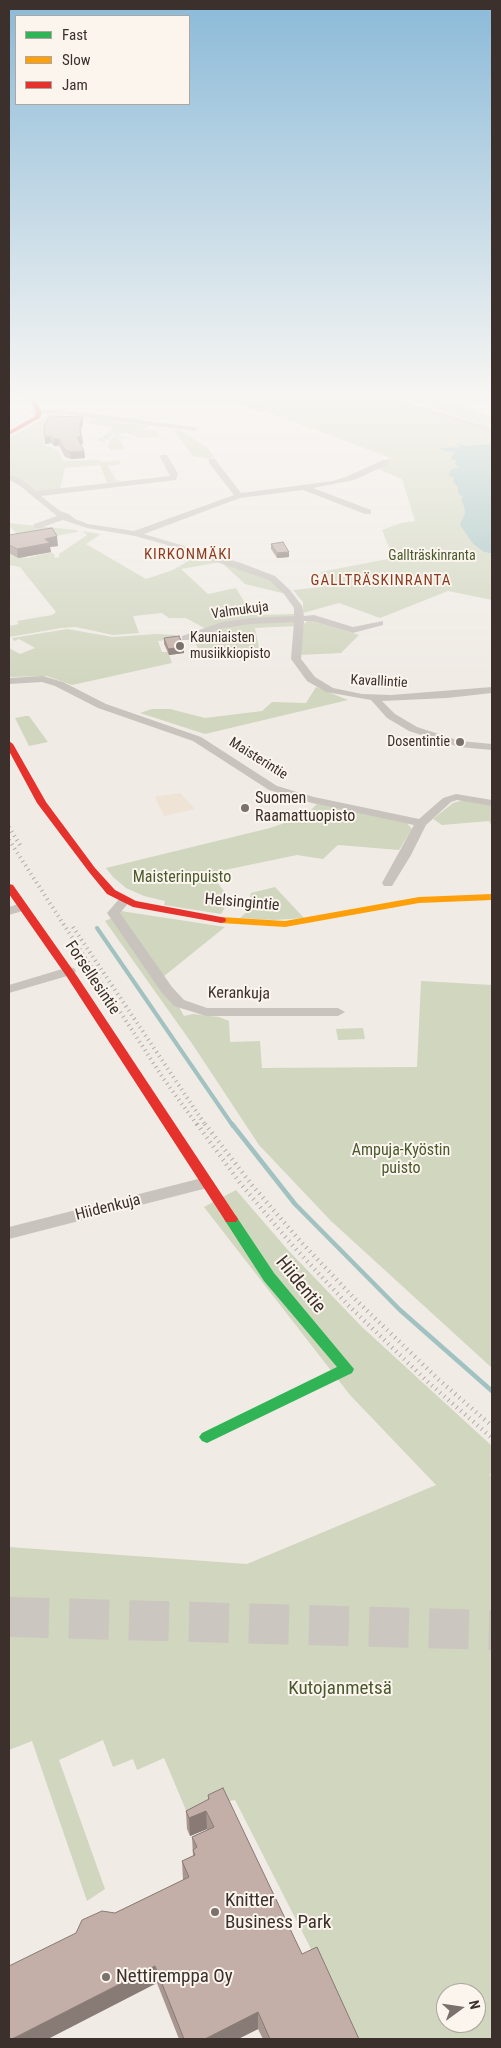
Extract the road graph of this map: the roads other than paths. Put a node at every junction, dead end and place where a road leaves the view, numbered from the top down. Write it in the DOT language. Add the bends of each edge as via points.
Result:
graph roads {
  1 [pos="47,493"];
  2 [pos="236,493"];
  3 [pos="264,493"];
  4 [pos="319,493"];
  5 [pos="35,494"];
  6 [pos="239,496"];
  7 [pos="368,512"];
  8 [pos="64,516"];
  9 [pos="38,526"];
  10 [pos="135,534"];
  11 [pos="300,618"];
  12 [pos="380,623"];
  13 [pos="186,638"];
  14 [pos="9,680"];
  15 [pos="492,690"];
  16 [pos="374,698"];
  17 [pos="9,744"];
  18 [pos="492,747"];
  19 [pos="492,803"];
  20 [pos="421,823"];
  21 [pos="388,883"];
  22 [pos="9,887"];
  23 [pos="492,897"];
  24 [pos="124,901"];
  25 [pos="22,907"];
  26 [pos="9,911"];
  27 [pos="69,971"];
  28 [pos="9,989"];
  29 [pos="338,1012"];
  30 [pos="147,1089"];
  31 [pos="206,1183"];
  32 [pos="9,1233"];
  33 [pos="208,1437"];
  1 -- 5 [label="street"];
  2 -- 6 [label="street"];
  3 -- 6 [label="street"];
  4 -- 7 [label="street"];
  5 -- 8 [label="street"];
  6 -- 10 [label="street"];
  8 -- 9 [label="street"];
  8 -- 10 [label="street" via="87,526"];
  10 -- 11 [label="street" via="266,575 293,598"];
  11 -- 12 [label="street, Valmukuja" via="314,618 353,630"];
  11 -- 13 [label="street, Valmukuja" via="229,624"];
  11 -- 16 [label="street, Kavallintie" via="296,659 304,672 330,690"];
  14 -- 20 [label="street, Maisterintie" via="49,680 102,706 197,739 282,792"];
  15 -- 16 [label="street, Kavallintie"];
  16 -- 18 [label="street" via="391,716 413,729 459,744"];
  17 -- 24 [label="main road, Helsingintie" via="38,797 61,829 111,892"];
  19 -- 20 [label="street" via="456,797 447,800"];
  20 -- 21 [label="street"];
  22 -- 25 [label="main road, Forsellesintie"];
  23 -- 24 [label="main road, Helsingintie" via="419,900 285,924 221,920"];
  24 -- 29 [label="street, Kerankuja" via="113,914 179,1003 206,1012"];
  25 -- 26 [label="street"];
  25 -- 27 [label="main road, Forsellesintie"];
  27 -- 28 [label="street"];
  27 -- 30 [label="main road, Forsellesintie"];
  30 -- 31 [label="main road, Hiidentie"];
  31 -- 32 [label="street, Hiidenkuja"];
  31 -- 33 [label="main road, Hiidentie" via="269,1277 347,1370"];
}
